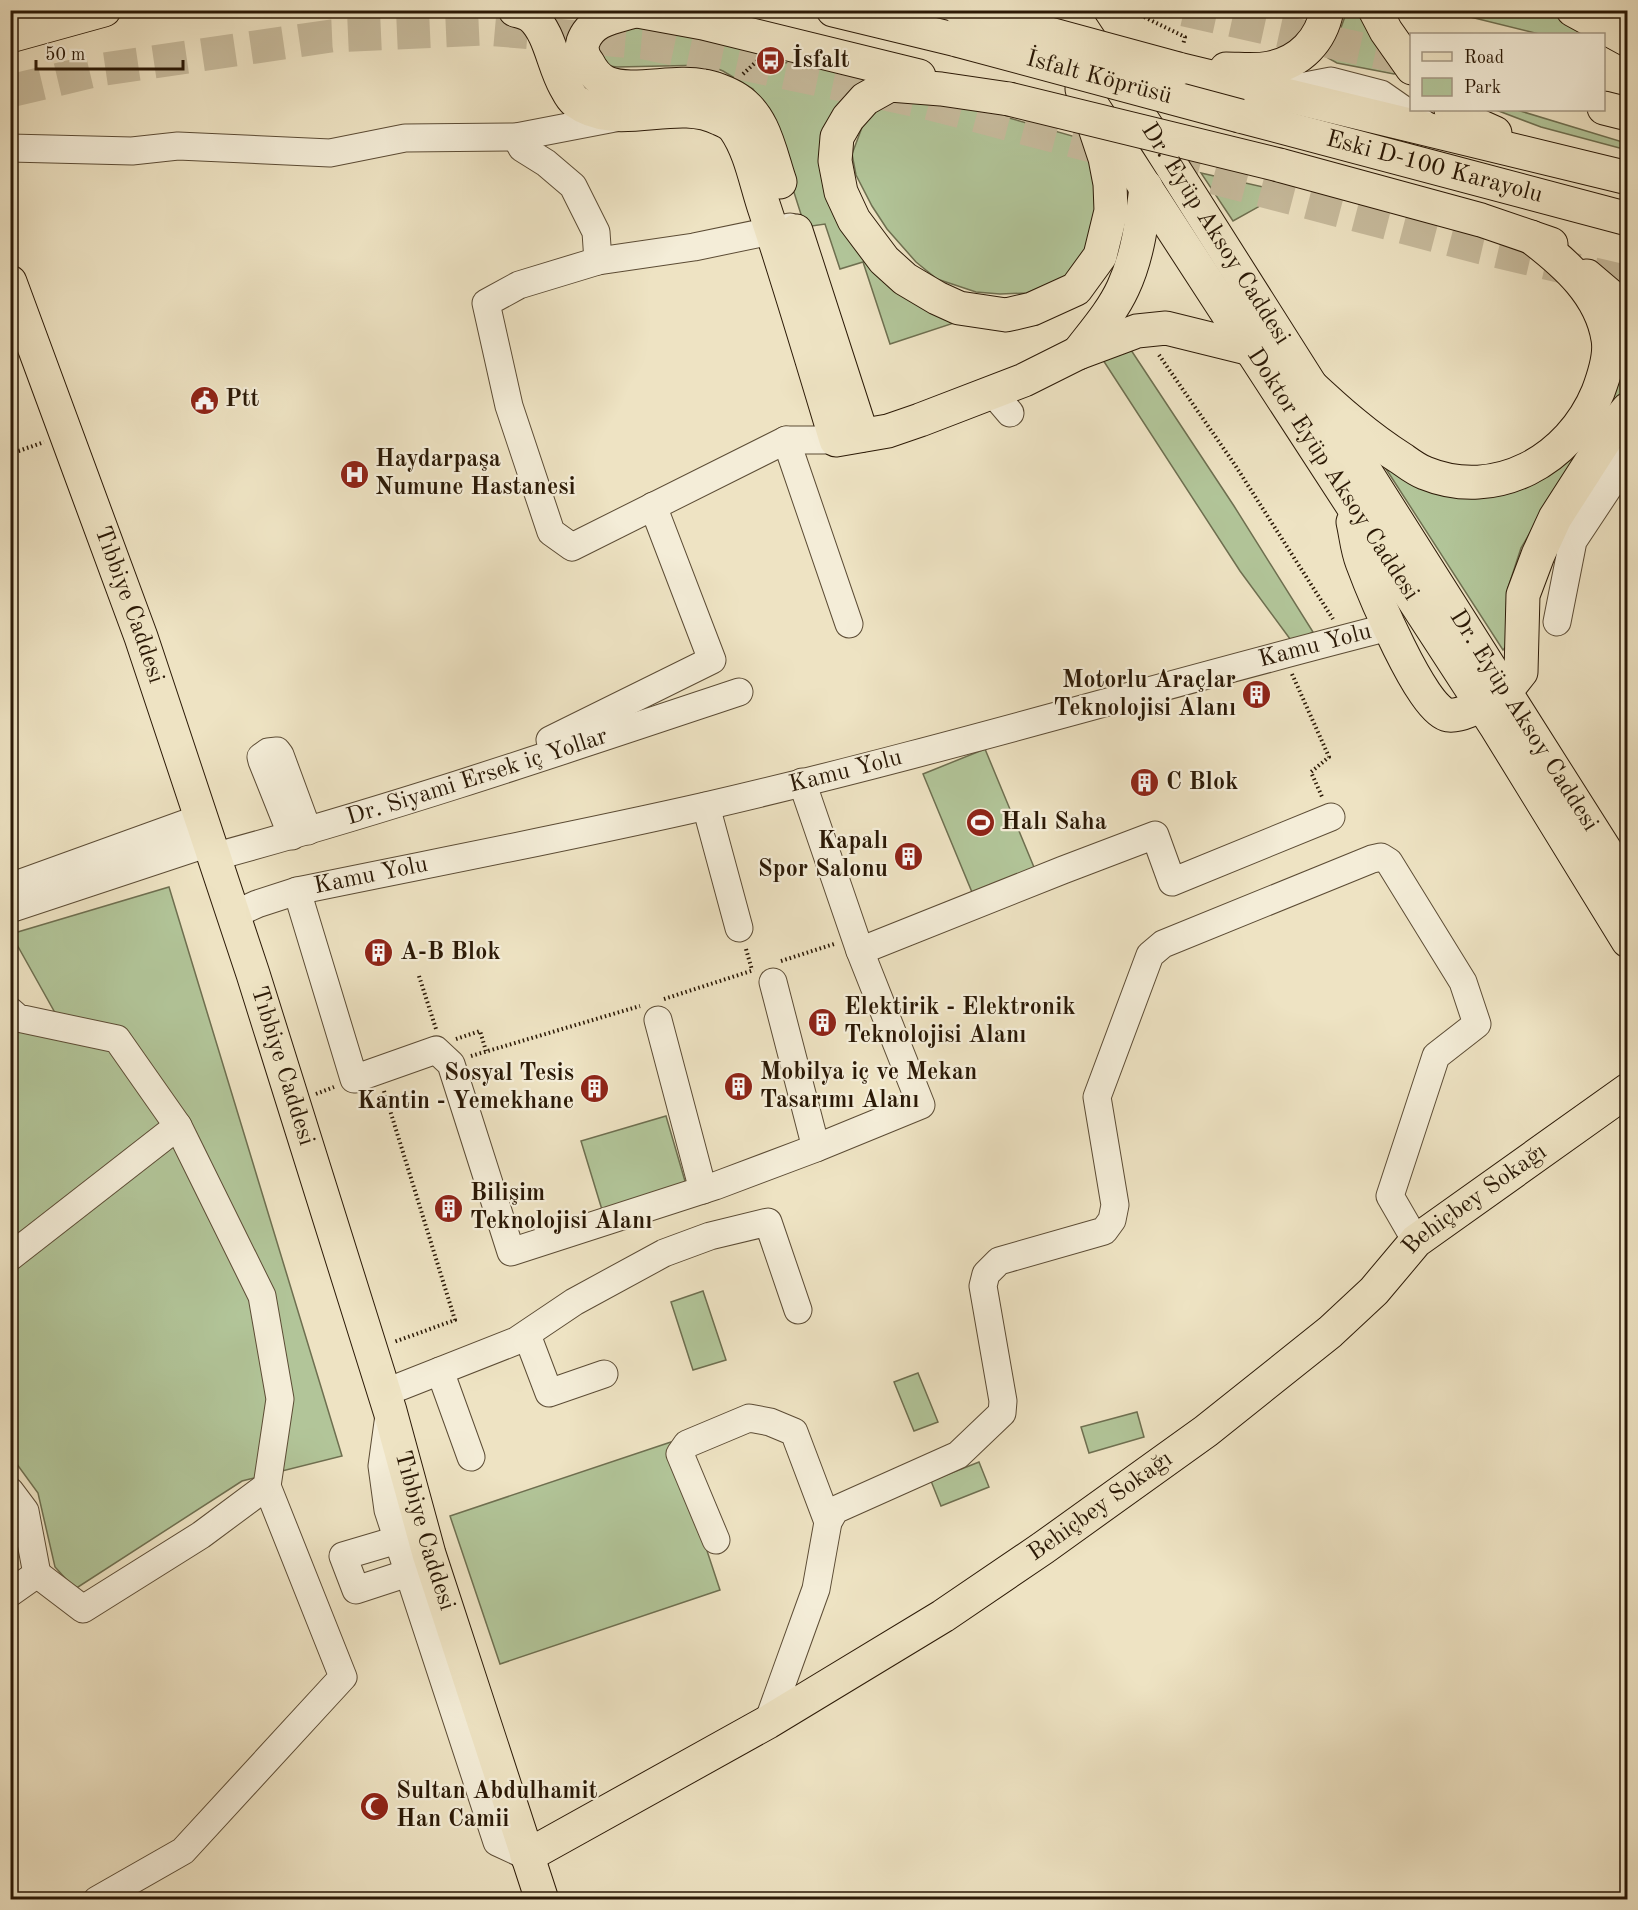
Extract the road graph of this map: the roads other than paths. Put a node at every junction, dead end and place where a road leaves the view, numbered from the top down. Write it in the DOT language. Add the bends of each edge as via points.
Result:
graph roads {
  1 [pos="515,10"];
  2 [pos="833,10"];
  3 [pos="1031,10"];
  4 [pos="1070,10"];
  5 [pos="1327,10"];
  6 [pos="1375,10"];
  7 [pos="1573,10"];
  8 [pos="104,11"];
  9 [pos="633,11"];
  10 [pos="959,25"];
  11 [pos="10,36"];
  12 [pos="1628,40"];
  13 [pos="1410,65"];
  14 [pos="1179,69"];
  15 [pos="1082,89"];
  16 [pos="1009,99"];
  17 [pos="1605,108"];
  18 [pos="1628,114"];
  19 [pos="629,115"];
  20 [pos="1240,116"];
  21 [pos="1444,121"];
  22 [pos="516,137"];
  23 [pos="10,148"];
  24 [pos="1279,165"];
  25 [pos="1628,178"];
  26 [pos="1146,187"];
  27 [pos="1628,219"];
  28 [pos="783,228"];
  29 [pos="1628,235"];
  30 [pos="1531,237"];
  31 [pos="598,261"];
  32 [pos="10,282"];
  33 [pos="1628,310"];
  34 [pos="1251,349"];
  35 [pos="1078,353"];
  36 [pos="1307,382"];
  37 [pos="1628,409"];
  38 [pos="849,437"];
  39 [pos="786,440"];
  40 [pos="1628,459"];
  41 [pos="1348,499"];
  42 [pos="653,506"];
  43 [pos="1557,622"];
  44 [pos="849,624"];
  45 [pos="1389,627"];
  46 [pos="739,692"];
  47 [pos="1493,698"];
  48 [pos="802,782"];
  49 [pos="457,786"];
  50 [pos="705,806"];
  51 [pos="1331,817"];
  52 [pos="208,839"];
  53 [pos="1628,886"];
  54 [pos="10,887"];
  55 [pos="297,891"];
  56 [pos="229,903"];
  57 [pos="10,909"];
  58 [pos="743,939"];
  59 [pos="1628,941"];
  60 [pos="860,951"];
  61 [pos="762,976"];
  62 [pos="10,1011"];
  63 [pos="658,1020"];
  64 [pos="1627,1090"];
  65 [pos="178,1126"];
  66 [pos="816,1148"];
  67 [pos="703,1190"];
  68 [pos="1416,1241"];
  69 [pos="10,1257"];
  70 [pos="798,1310"];
  71 [pos="527,1335"];
  72 [pos="440,1371"];
  73 [pos="604,1374"];
  74 [pos="387,1402"];
  75 [pos="471,1457"];
  76 [pos="267,1486"];
  77 [pos="10,1491"];
  78 [pos="828,1522"];
  79 [pos="397,1540"];
  80 [pos="716,1540"];
  81 [pos="347,1568"];
  82 [pos="408,1573"];
  83 [pos="36,1574"];
  84 [pos="308,1588"];
  85 [pos="10,1593"];
  86 [pos="768,1722"];
  87 [pos="527,1856"];
  88 [pos="97,1899"];
  89 [pos="531,1899"];
  90 [pos="542,1899"];
  1 -- 19 [label="main road" via="530,15 540,26 557,72 573,99 603,114"];
  2 -- 10 [label="main road"];
  3 -- 15 [label="main road, Doktor Eyüp Aksoy Caddesi"];
  4 -- 36 [label="main road, Dr. Eyüp Aksoy Caddesi"];
  5 -- 14 [label="main road" via="1312,45 1298,57 1269,68"];
  6 -- 13 [label="main road"];
  7 -- 12 [label="main road"];
  8 -- 11 [label="main road"];
  9 -- 16 [label="main road" via="703,23"];
  9 -- 28 [label="main road" via="598,22 587,31 582,45 592,70 608,83 704,86 747,106 762,127"];
  10 -- 14 [label="main road, İsfalt Köprüsü, bridge"];
  10 -- 20 [label="main road, İsfalt Köprüsü, bridge"];
  14 -- 21 [label="main road, Eski D-100 Karayolu" via="1273,93"];
  15 -- 16 [label="main road" via="1110,184 1111,211 1100,256 1076,289 1032,309 1006,315 959,308 905,279 884,260 854,220 841,192 835,161 837,137 848,118 865,99 890,85"];
  15 -- 26 [label="main road, Doktor Eyüp Aksoy Caddesi"];
  16 -- 24 [label="main road, bridge"];
  17 -- 18 [label="main road"];
  19 -- 22 [label="street"];
  19 -- 28 [label="main road" via="700,113 734,127"];
  20 -- 27 [label="main road, Eski D-100 Karayolu"];
  21 -- 25 [label="main road, Eski D-100 Karayolu" via="1466,120"];
  22 -- 23 [label="street" via="405,138 330,153 178,146 132,152"];
  22 -- 31 [label="street" via="522,148 573,186 596,232"];
  24 -- 29 [label="main road"];
  24 -- 30 [label="main road"];
  26 -- 34 [label="main road, Doktor Eyüp Aksoy Caddesi"];
  26 -- 35 [label="main road" via="1140,232 1123,287"];
  28 -- 31 [label="street" via="694,248"];
  28 -- 38 [label="main road"];
  30 -- 33 [label="main road" via="1561,250"];
  30 -- 36 [label="main road" via="1582,283 1599,309 1609,340 1605,373 1594,402 1560,448 1535,467 1495,480 1461,483 1424,473 1359,430"];
  31 -- 42 [label="street" via="519,285 486,303 509,406 551,532 572,547"];
  32 -- 52 [label="main road, Tıbbiye Caddesi" via="141,637"];
  34 -- 35 [label="main road" via="1166,328 1137,331"];
  34 -- 41 [label="main road, Doktor Eyüp Aksoy Caddesi"];
  35 -- 38 [label="main road" via="1024,380 1001,403"];
  36 -- 47 [label="main road, Dr. Eyüp Aksoy Caddesi"];
  37 -- 47 [label="main road" via="1555,518 1523,595 1521,672"];
  38 -- 39 [label="street"];
  39 -- 42 [label="street"];
  39 -- 44 [label="street"];
  40 -- 43 [label="street" via="1573,541"];
  41 -- 45 [label="main road" via="1361,560"];
  41 -- 47 [label="main road, Doktor Eyüp Aksoy Caddesi"];
  42 -- 49 [label="street" via="712,660"];
  45 -- 47 [label="main road" via="1436,709 1447,715 1459,714"];
  45 -- 48 [label="street, Kamu Yolu"];
  46 -- 49 [label="street, Dr. Siyami Ersek iç Yollar"];
  47 -- 53 [label="main road, Dr. Eyüp Aksoy Caddesi"];
  47 -- 59 [label="main road, Doktor Eyüp Aksoy Caddesi"];
  48 -- 50 [label="street, Kamu Yolu"];
  48 -- 60 [label="street"];
  49 -- 52 [label="street, Dr. Siyami Ersek iç Yollar" via="300,833"];
  50 -- 55 [label="street, Kamu Yolu"];
  50 -- 58 [label="street"];
  51 -- 60 [label="street" via="1172,882 1155,836"];
  52 -- 54 [label="street"];
  52 -- 56 [label="main road, Tıbbiye Caddesi"];
  52 -- 57 [label="street"];
  55 -- 56 [label="street, Kamu Yolu" via="254,890"];
  55 -- 67 [label="street" via="354,1079 436,1050 451,1064 511,1252"];
  56 -- 74 [label="main road, Tıbbiye Caddesi"];
  60 -- 66 [label="street" via="921,1105"];
  61 -- 66 [label="street"];
  62 -- 65 [label="street" via="18,1018 117,1038"];
  63 -- 67 [label="street"];
  64 -- 68 [label="main road, Behiçbey Sokağı"];
  65 -- 69 [label="street"];
  65 -- 76 [label="street" via="262,1296 280,1398"];
  66 -- 67 [label="street"];
  68 -- 78 [label="street" via="1390,1196 1436,1056 1476,1024 1463,982 1389,862 1382,857 1163,944 1150,955 1097,1096 1115,1205 1112,1220 1104,1232 999,1261 986,1274 983,1286 1002,1413 958,1455 835,1510"];
  68 -- 86 [label="main road, Behiçbey Sokağı" via="1374,1291 1330,1332 1206,1431 943,1616"];
  70 -- 71 [label="street" via="768,1222 710,1236 664,1253 574,1302"];
  71 -- 72 [label="street"];
  71 -- 73 [label="street" via="549,1393"];
  72 -- 74 [label="street"];
  72 -- 75 [label="street"];
  74 -- 79 [label="street" via="382,1466"];
  74 -- 87 [label="main road, Tıbbiye Caddesi" via="429,1554"];
  76 -- 83 [label="street" via="201,1535 83,1609"];
  76 -- 84 [label="street"];
  77 -- 83 [label="street" via="25,1511"];
  78 -- 80 [label="street" via="794,1432 749,1419 687,1444 680,1454"];
  78 -- 86 [label="street" via="816,1589"];
  79 -- 81 [label="street" via="343,1556"];
  79 -- 82 [label="street"];
  81 -- 82 [label="street" via="356,1590"];
  81 -- 84 [label="street"];
  82 -- 87 [label="street" via="496,1842"];
  83 -- 85 [label="street"];
  84 -- 88 [label="street" via="343,1677 183,1851"];
  86 -- 87 [label="main road, Behiçbey Sokağı"];
  87 -- 89 [label="main road, Tıbbiye Caddesi"];
  87 -- 90 [label="main road, Tıbbiye Caddesi"];
}
